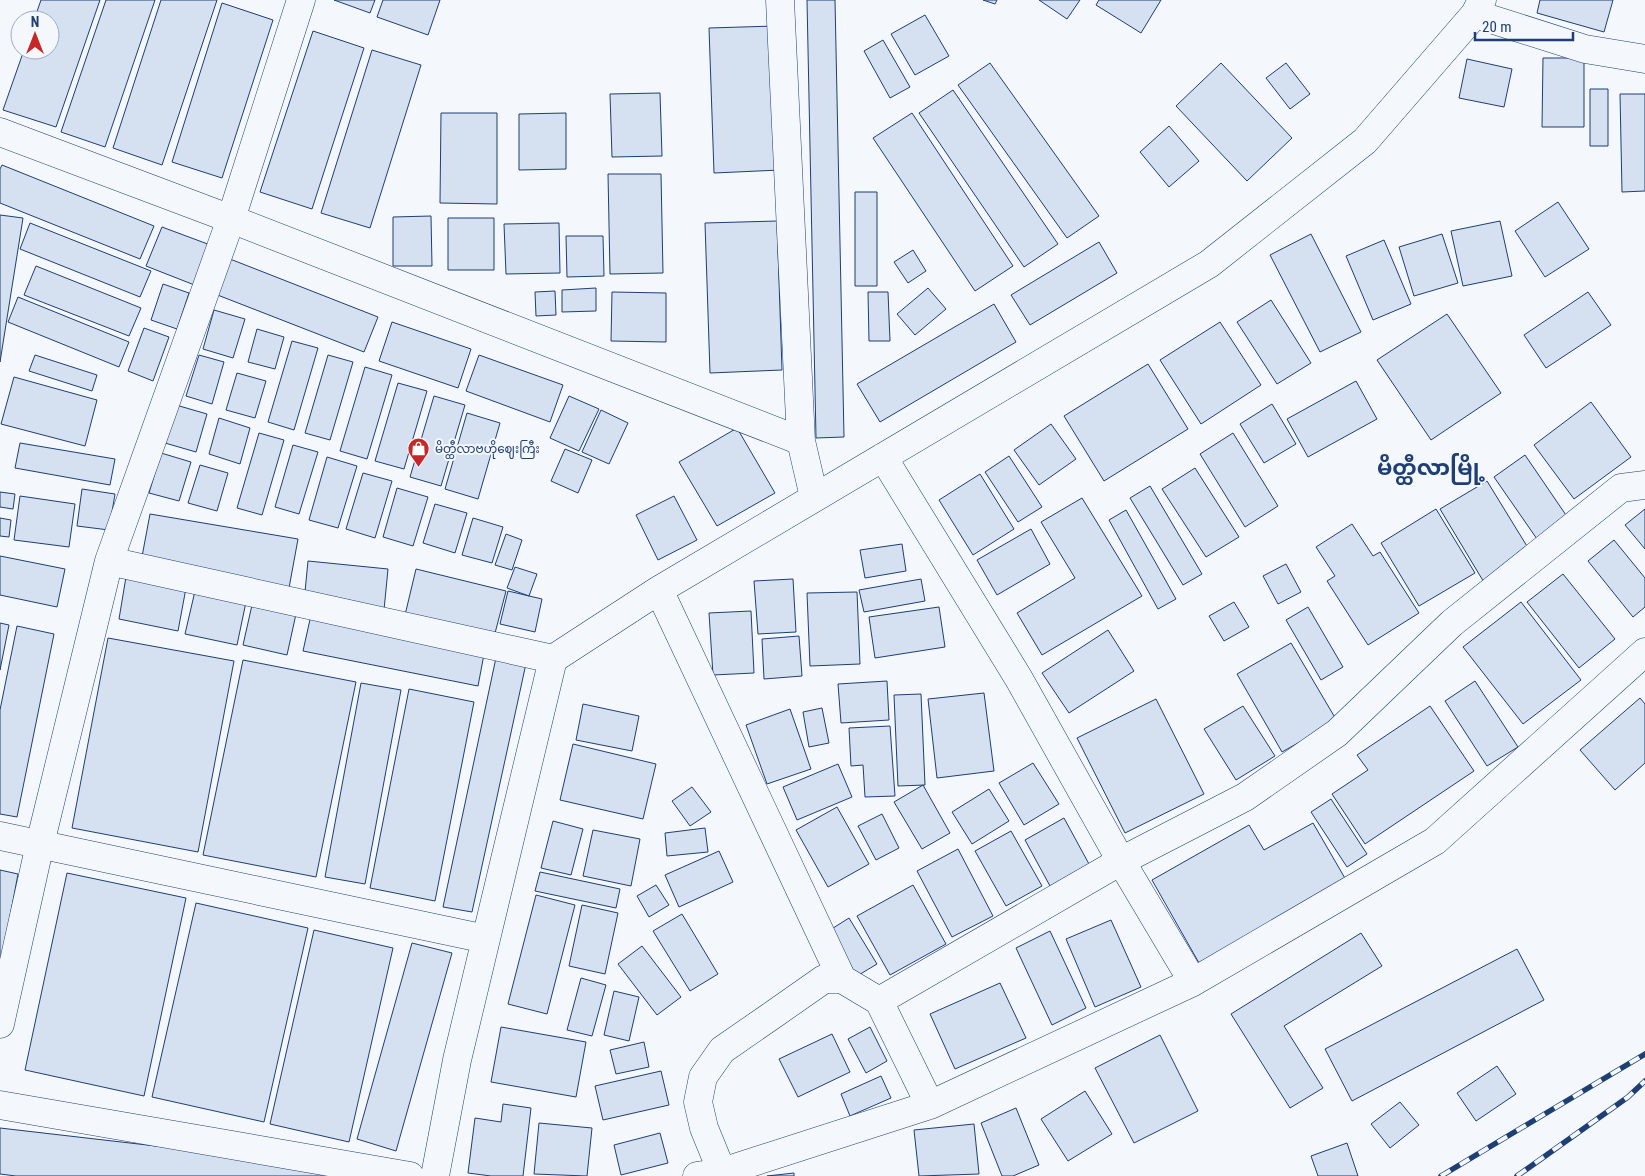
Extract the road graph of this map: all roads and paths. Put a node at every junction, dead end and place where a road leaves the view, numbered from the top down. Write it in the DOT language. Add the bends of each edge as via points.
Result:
graph roads {
  1 [pos="301,0"];
  2 [pos="780,0"];
  3 [pos="1478,7"];
  4 [pos="1645,59"];
  5 [pos="0,132"];
  6 [pos="230,219"];
  7 [pos="801,441"];
  8 [pos="883,457"];
  9 [pos="1645,485"];
  10 [pos="814,497"];
  11 [pos="110,561"];
  12 [pos="660,590"];
  13 [pos="1645,652"];
  14 [pos="553,659"];
  15 [pos="0,836"];
  16 [pos="40,844"];
  17 [pos="1121,861"];
  18 [pos="486,940"];
  19 [pos="842,979"];
  20 [pos="1193,982"];
  21 [pos="879,1001"];
  22 [pos="0,1024"];
  23 [pos="0,1105"];
  24 [pos="930,1105"];
  25 [pos="709,1174"];
  26 [pos="410,1176"];
  27 [pos="435,1176"];
  1 -- 6 [label="street"];
  2 -- 7 [label="street"];
  3 -- 4 [label="street" via="1585,49"];
  3 -- 8 [label="street" via="1365,141 1209,264"];
  5 -- 6 [label="street"];
  6 -- 7 [label="street"];
  6 -- 11 [label="street"];
  7 -- 10 [label="street"];
  8 -- 10 [label="street"];
  8 -- 17 [label="street" via="1019,679"];
  9 -- 17 [label="street" via="1621,488 1460,617 1336,732 1245,797"];
  10 -- 12 [label="street"];
  11 -- 14 [label="street"];
  11 -- 16 [label="street"];
  12 -- 14 [label="street"];
  12 -- 19 [label="street"];
  13 -- 20 [label="street" via="1435,841"];
  14 -- 18 [label="street"];
  15 -- 16 [label="street"];
  16 -- 18 [label="street"];
  16 -- 22 [label="street"];
  17 -- 20 [label="street"];
  17 -- 21 [label="street"];
  18 -- 27 [label="street" via="457,1060"];
  19 -- 21 [label="street"];
  19 -- 25 [label="street" via="824,979 722,1050 702,1077 698,1102"];
  20 -- 24 [label="street"];
  21 -- 24 [label="street"];
  23 -- 26 [label="street"];
  24 -- 25 [label="street"];
}
